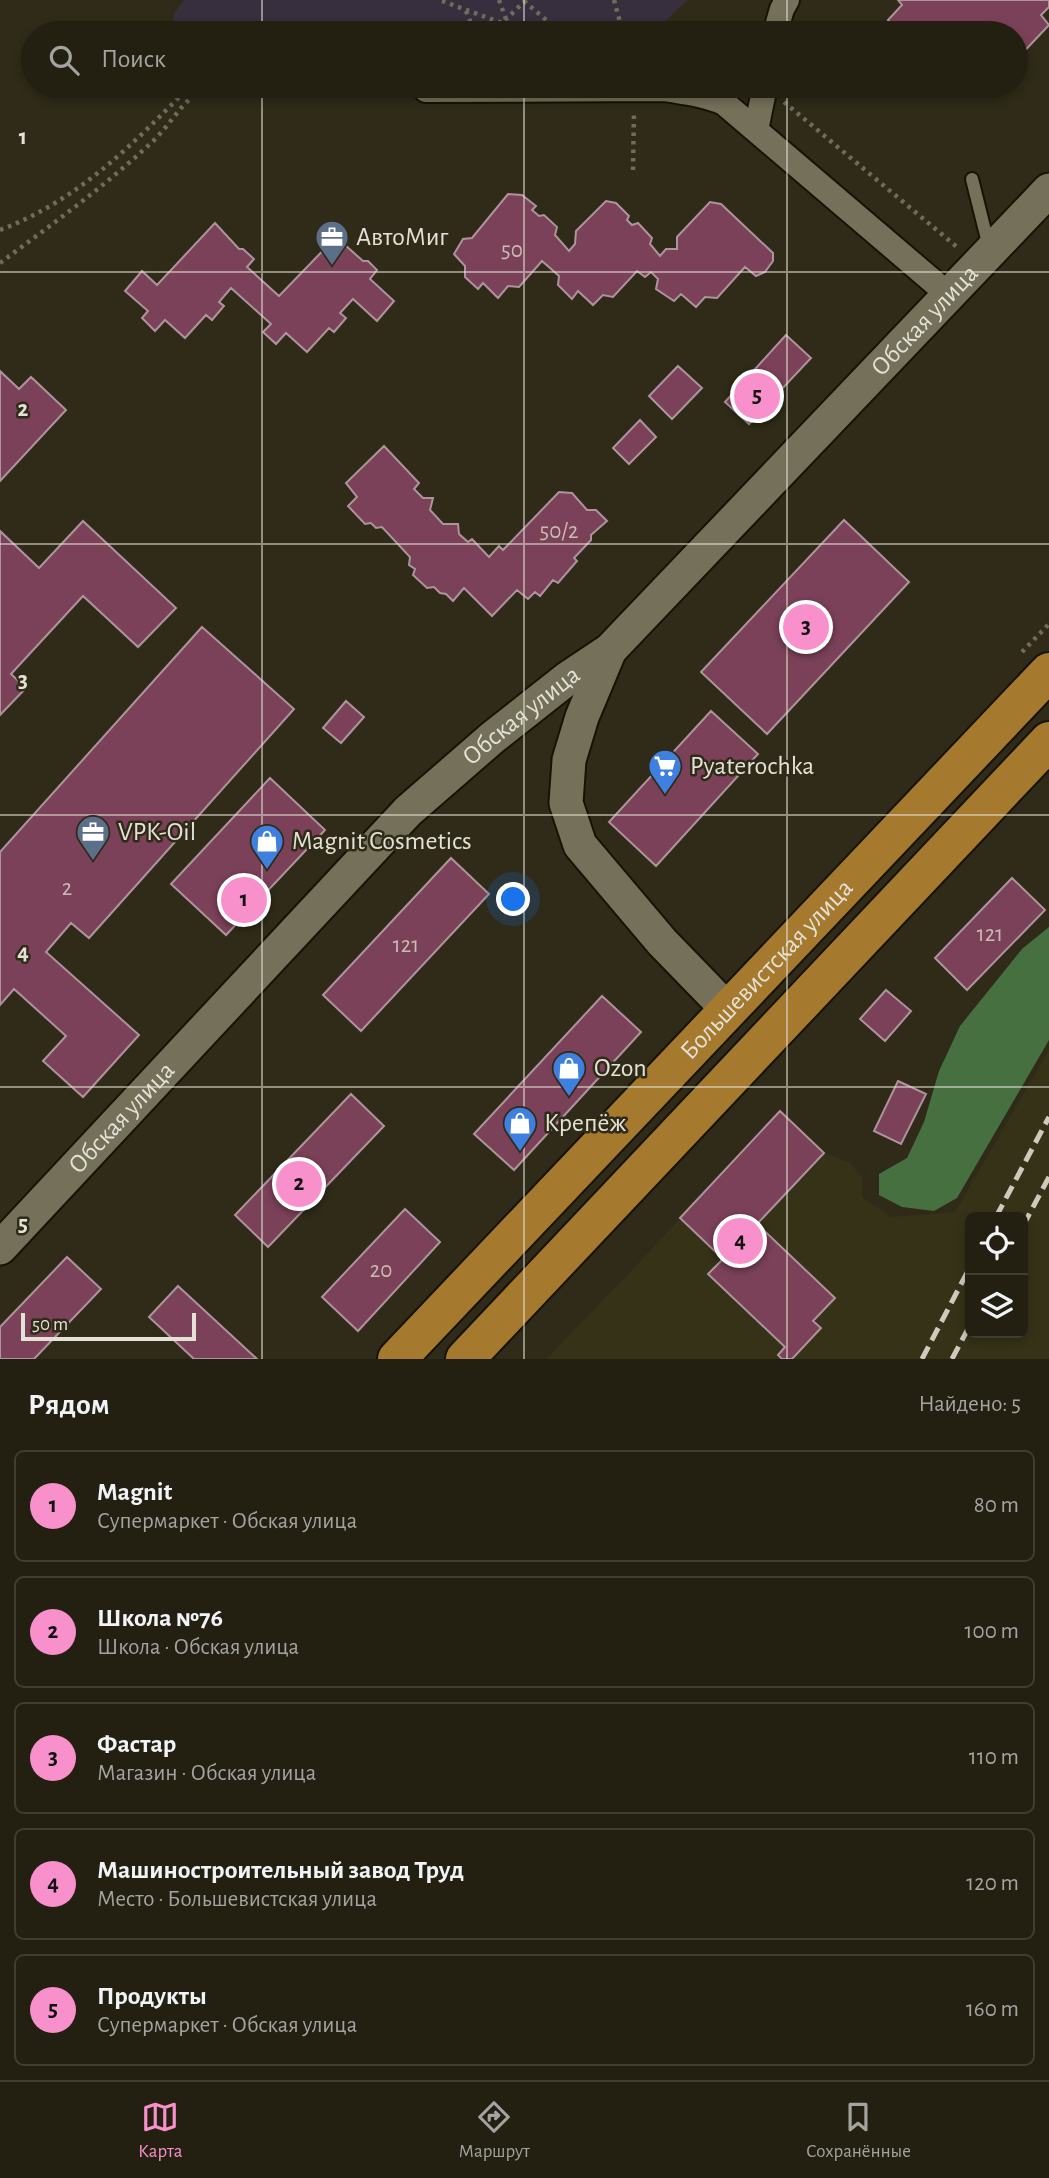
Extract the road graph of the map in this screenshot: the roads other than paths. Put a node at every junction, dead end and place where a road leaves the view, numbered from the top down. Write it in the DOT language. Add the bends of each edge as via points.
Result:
graph roads {
  1 [pos="787,0"];
  2 [pos="778,21"];
  3 [pos="713,98"];
  4 [pos="763,98"];
  5 [pos="756,130"];
  6 [pos="972,179"];
  7 [pos="1049,190"];
  8 [pos="984,258"];
  9 [pos="949,295"];
  10 [pos="610,650"];
  11 [pos="1049,672"];
  12 [pos="1049,741"];
  13 [pos="728,1010"];
  14 [pos="2,1243"];
  15 [pos="397,1359"];
  16 [pos="465,1359"];
  1 -- 2 [label="street"];
  3 -- 5 [label="street"];
  4 -- 5 [label="street"];
  5 -- 9 [label="street"];
  6 -- 8 [label="lane"];
  7 -- 8 [label="street, Обская улица"];
  8 -- 9 [label="street, Обская улица"];
  9 -- 10 [label="street, Обская улица"];
  10 -- 13 [label="street" via="569,760 566,803 580,845 662,942"];
  10 -- 14 [label="street, Обская улица" via="492,738 408,811"];
  11 -- 13 [label="highway, Большевистская улица"];
  12 -- 16 [label="highway, Большевистская улица"];
  13 -- 15 [label="highway, Большевистская улица"];
}
